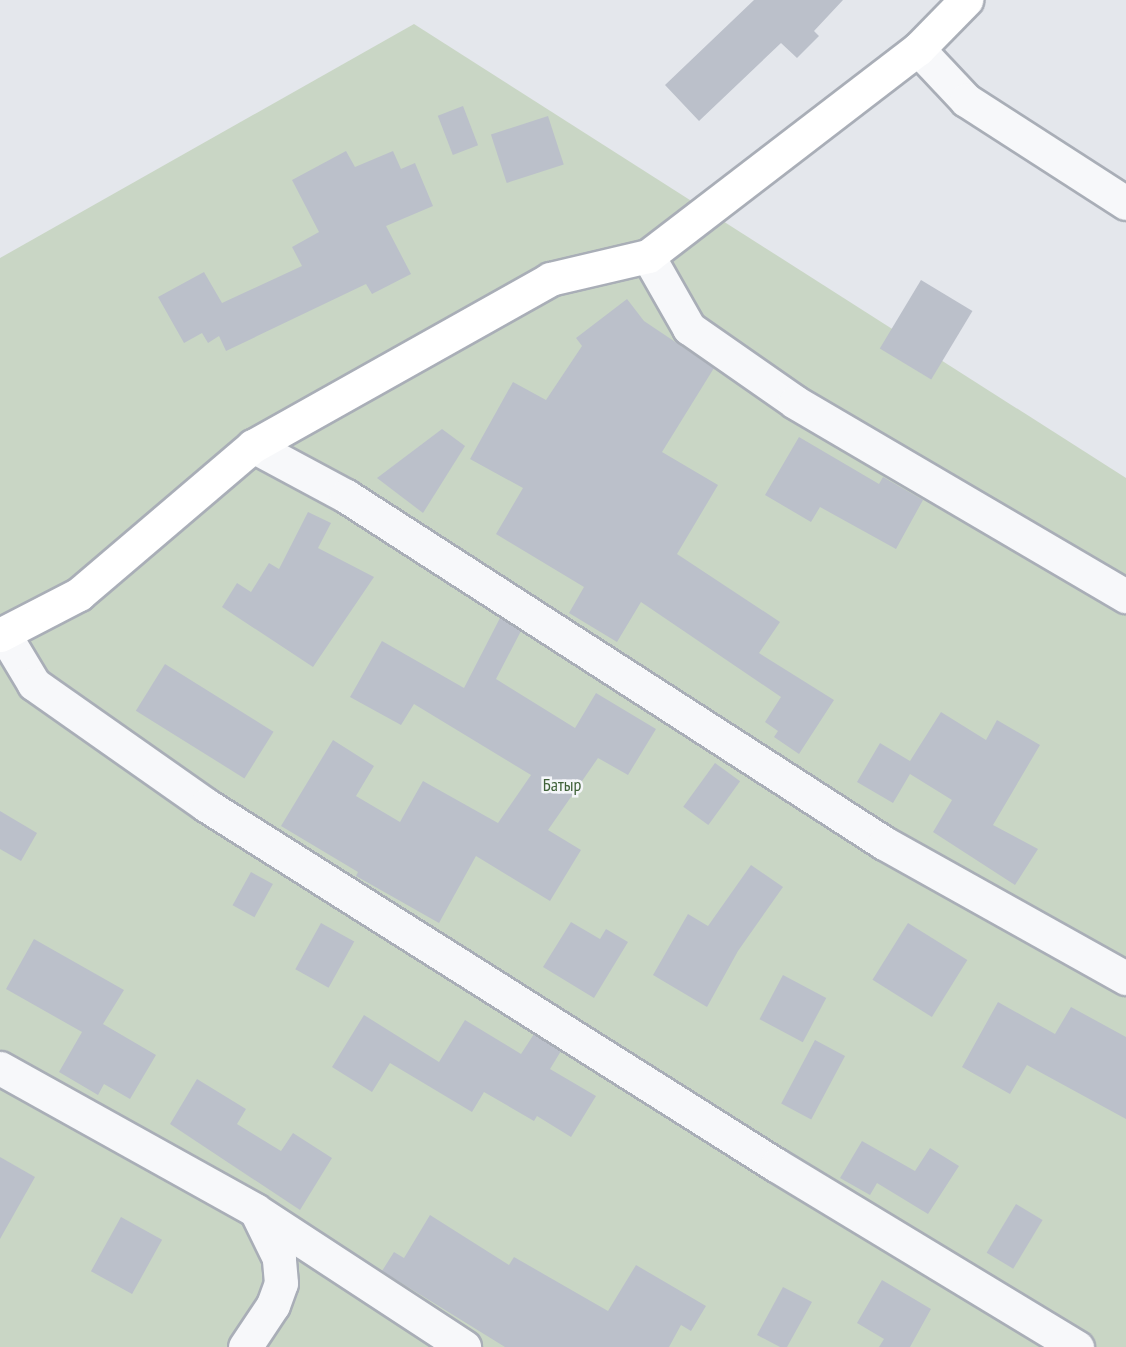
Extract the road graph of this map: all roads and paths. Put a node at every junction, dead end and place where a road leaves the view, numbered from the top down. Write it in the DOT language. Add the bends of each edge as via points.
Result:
graph roads {
  1 [pos="966,0"];
  2 [pos="918,49"];
  3 [pos="1126,203"];
  4 [pos="648,256"];
  5 [pos="254,446"];
  6 [pos="1126,596"];
  7 [pos="2,634"];
  8 [pos="1126,978"];
  9 [pos="2,1074"];
  10 [pos="255,1210"];
  11 [pos="245,1347"];
  12 [pos="464,1347"];
  13 [pos="1077,1347"];
  1 -- 2 [label="street"];
  2 -- 3 [label="street" via="966,100"];
  2 -- 4 [label="street"];
  4 -- 5 [label="street" via="550,279"];
  4 -- 6 [label="street" via="688,328 795,402"];
  5 -- 7 [label="street" via="79,594"];
  5 -- 8 [label="street" via="346,496 884,843"];
  7 -- 13 [label="street" via="34,684 206,805 776,1165"];
  9 -- 10 [label="street"];
  10 -- 11 [label="street" via="281,1271 273,1305"];
  10 -- 12 [label="street"];
}
